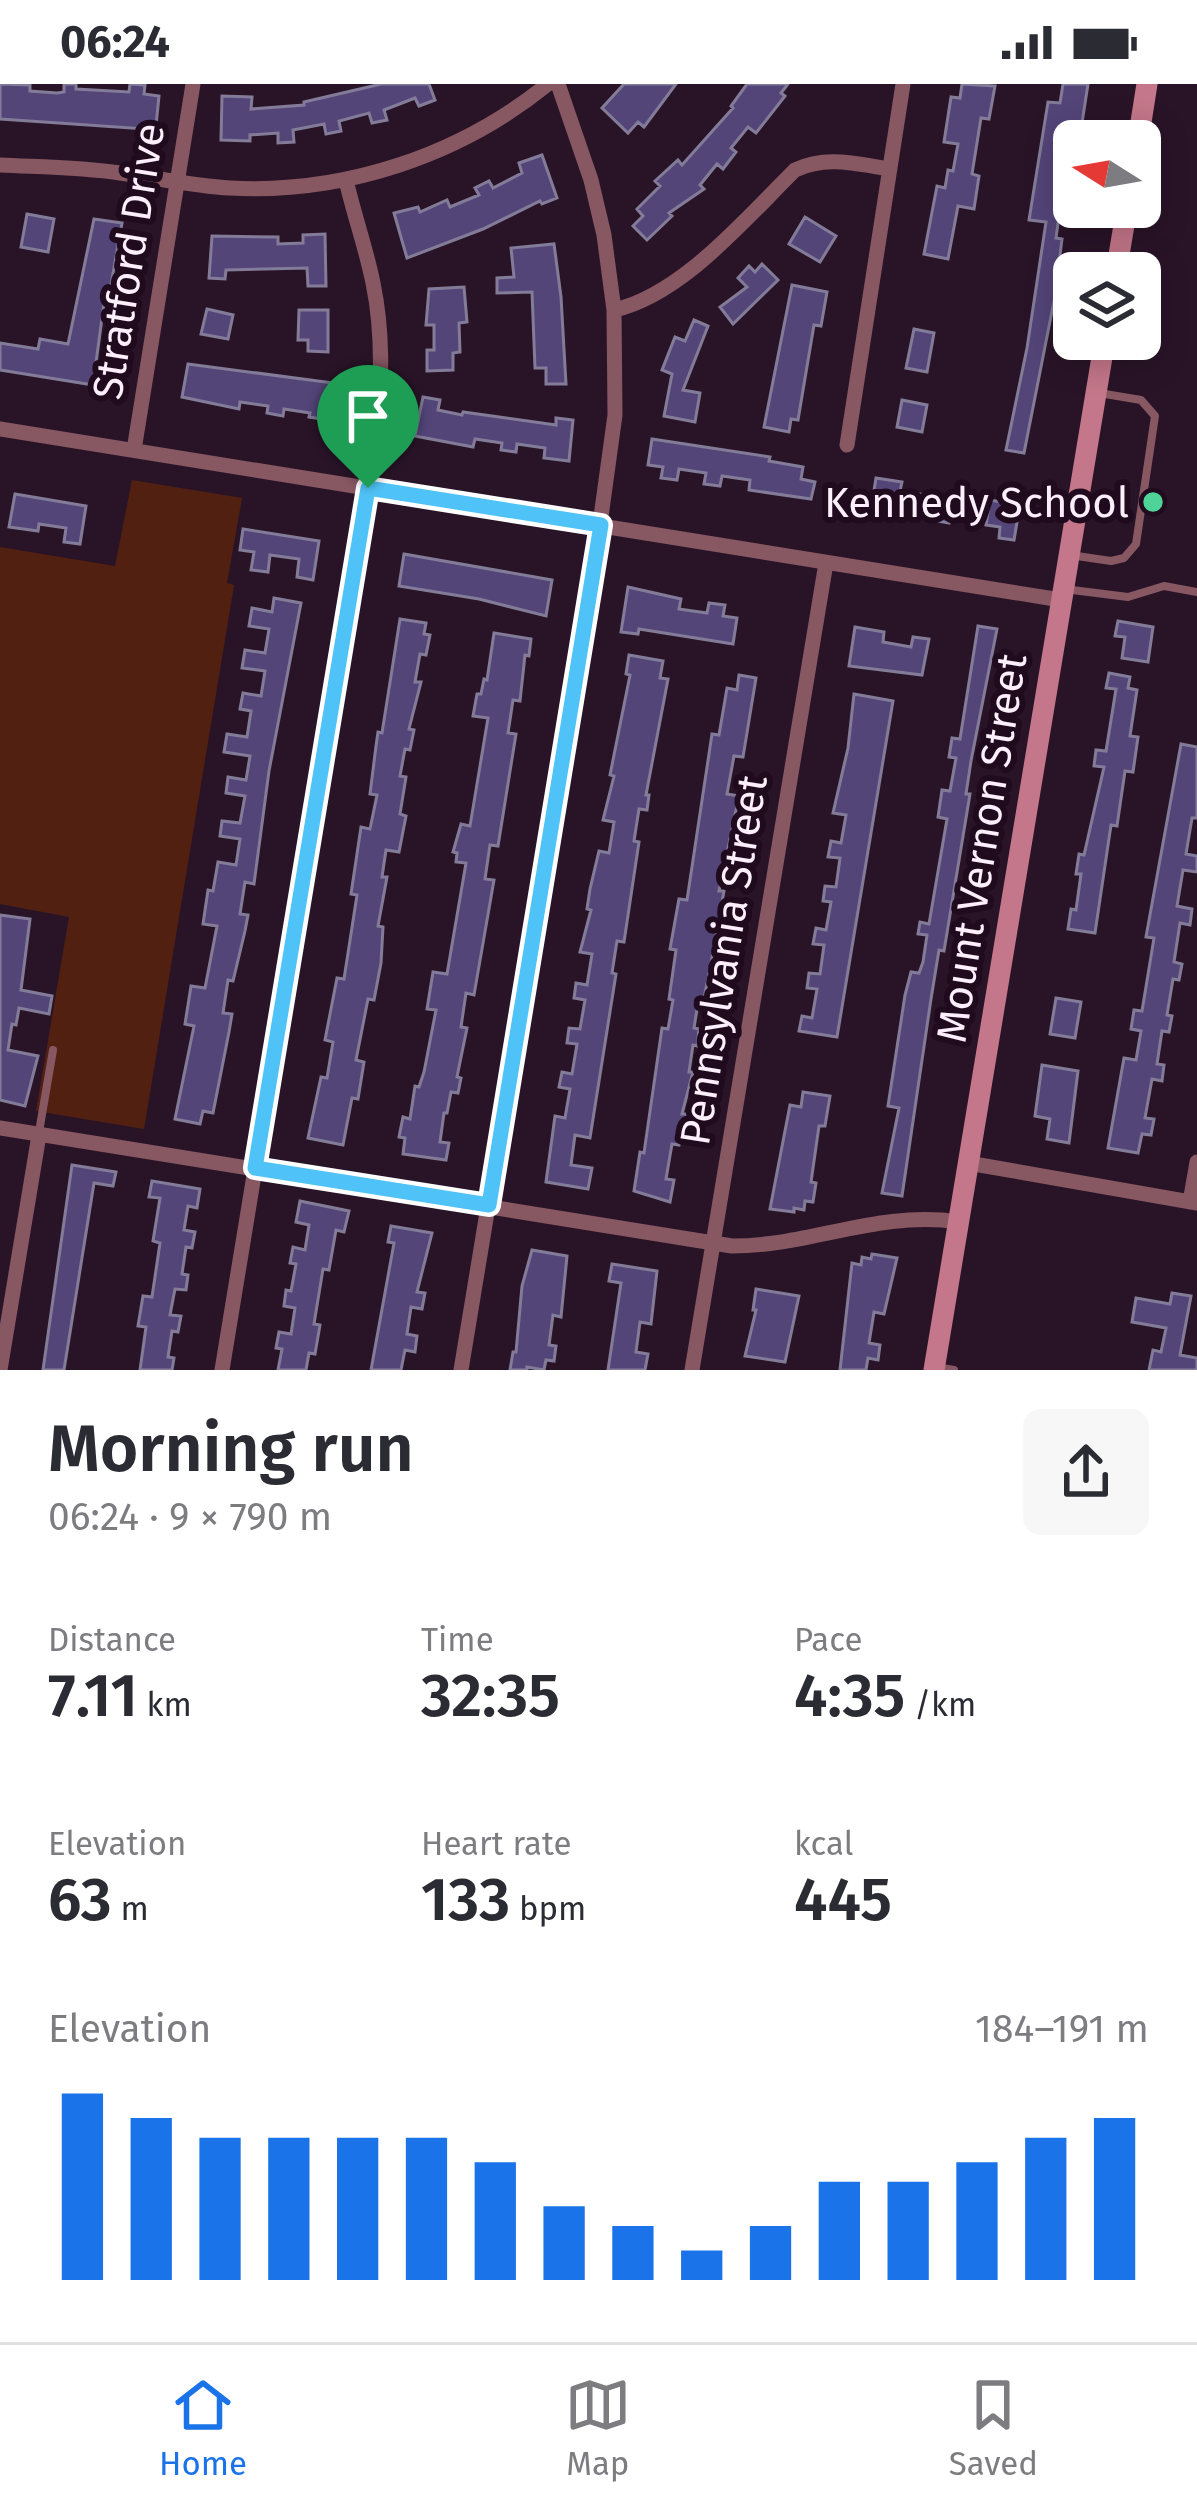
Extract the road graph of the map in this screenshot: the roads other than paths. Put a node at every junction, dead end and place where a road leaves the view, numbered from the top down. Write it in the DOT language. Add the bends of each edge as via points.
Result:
graph roads {
  1 [pos="193,84"];
  2 [pos="548,84"];
  3 [pos="558,84"];
  4 [pos="903,84"];
  5 [pos="1147,84"];
  6 [pos="1141,120"];
  7 [pos="0,166"];
  8 [pos="890,169"];
  9 [pos="346,180"];
  10 [pos="177,182"];
  11 [pos="614,310"];
  12 [pos="1101,360"];
  13 [pos="1096,392"];
  14 [pos="0,428"];
  15 [pos="847,445"];
  16 [pos="134,450"];
  17 [pos="368,488"];
  18 [pos="601,525"];
  19 [pos="1068,555"];
  20 [pos="826,562"];
  21 [pos="1197,592"];
  22 [pos="1062,595"];
  23 [pos="53,1050"];
  24 [pos="0,1128"];
  25 [pos="39,1135"];
  26 [pos="1197,1162"];
  27 [pos="968,1163"];
  28 [pos="255,1168"];
  29 [pos="1194,1203"];
  30 [pos="489,1205"];
  31 [pos="958,1222"];
  32 [pos="713,1243"];
  33 [pos="941,1369"];
  34 [pos="0,1370"];
  35 [pos="222,1370"];
  36 [pos="461,1370"];
  37 [pos="692,1370"];
  1 -- 10 [label="street, Stratford Drive"];
  2 -- 9 [label="street" via="446,148"];
  3 -- 11 [label="street" via="598,208"];
  4 -- 8 [label="street"];
  5 -- 6 [label="street"];
  7 -- 10 [label="street"];
  8 -- 11 [label="street" via="812,161 686,272 640,304"];
  8 -- 15 [label="street"];
  9 -- 10 [label="street" via="245,189"];
  9 -- 17 [label="street" via="380,335"];
  10 -- 16 [label="street, Stratford Drive"];
  11 -- 18 [label="street" via="615,415"];
  12 -- 13 [label="street, Mount Vernon Street"];
  13 -- 19 [label="street, Mount Vernon Street"];
  13 -- 19 [label="lane" via="1141,400 1155,416 1136,544 1111,561"];
  14 -- 16 [label="street"];
  16 -- 17 [label="street"];
  17 -- 18 [label="street"];
  17 -- 28 [label="street"];
  18 -- 20 [label="street"];
  18 -- 30 [label="street"];
  19 -- 22 [label="street, Mount Vernon Street"];
  20 -- 22 [label="street"];
  20 -- 32 [label="street, Pennsylvania Street"];
  21 -- 22 [label="lane" via="1164,586 1128,597"];
  22 -- 27 [label="street, Mount Vernon Street"];
  23 -- 25 [label="lane"];
  24 -- 25 [label="street"];
  25 -- 28 [label="street"];
  25 -- 34 [label="street"];
  26 -- 29 [label="street"];
  27 -- 29 [label="street"];
  27 -- 31 [label="street, Mount Vernon Street"];
  28 -- 30 [label="street"];
  28 -- 35 [label="street"];
  30 -- 32 [label="street"];
  30 -- 36 [label="street"];
  31 -- 32 [label="street" via="911,1217 794,1243"];
  31 -- 33 [label="street, Mount Vernon Street"];
  32 -- 37 [label="street, Pennsylvania Street"];
}
